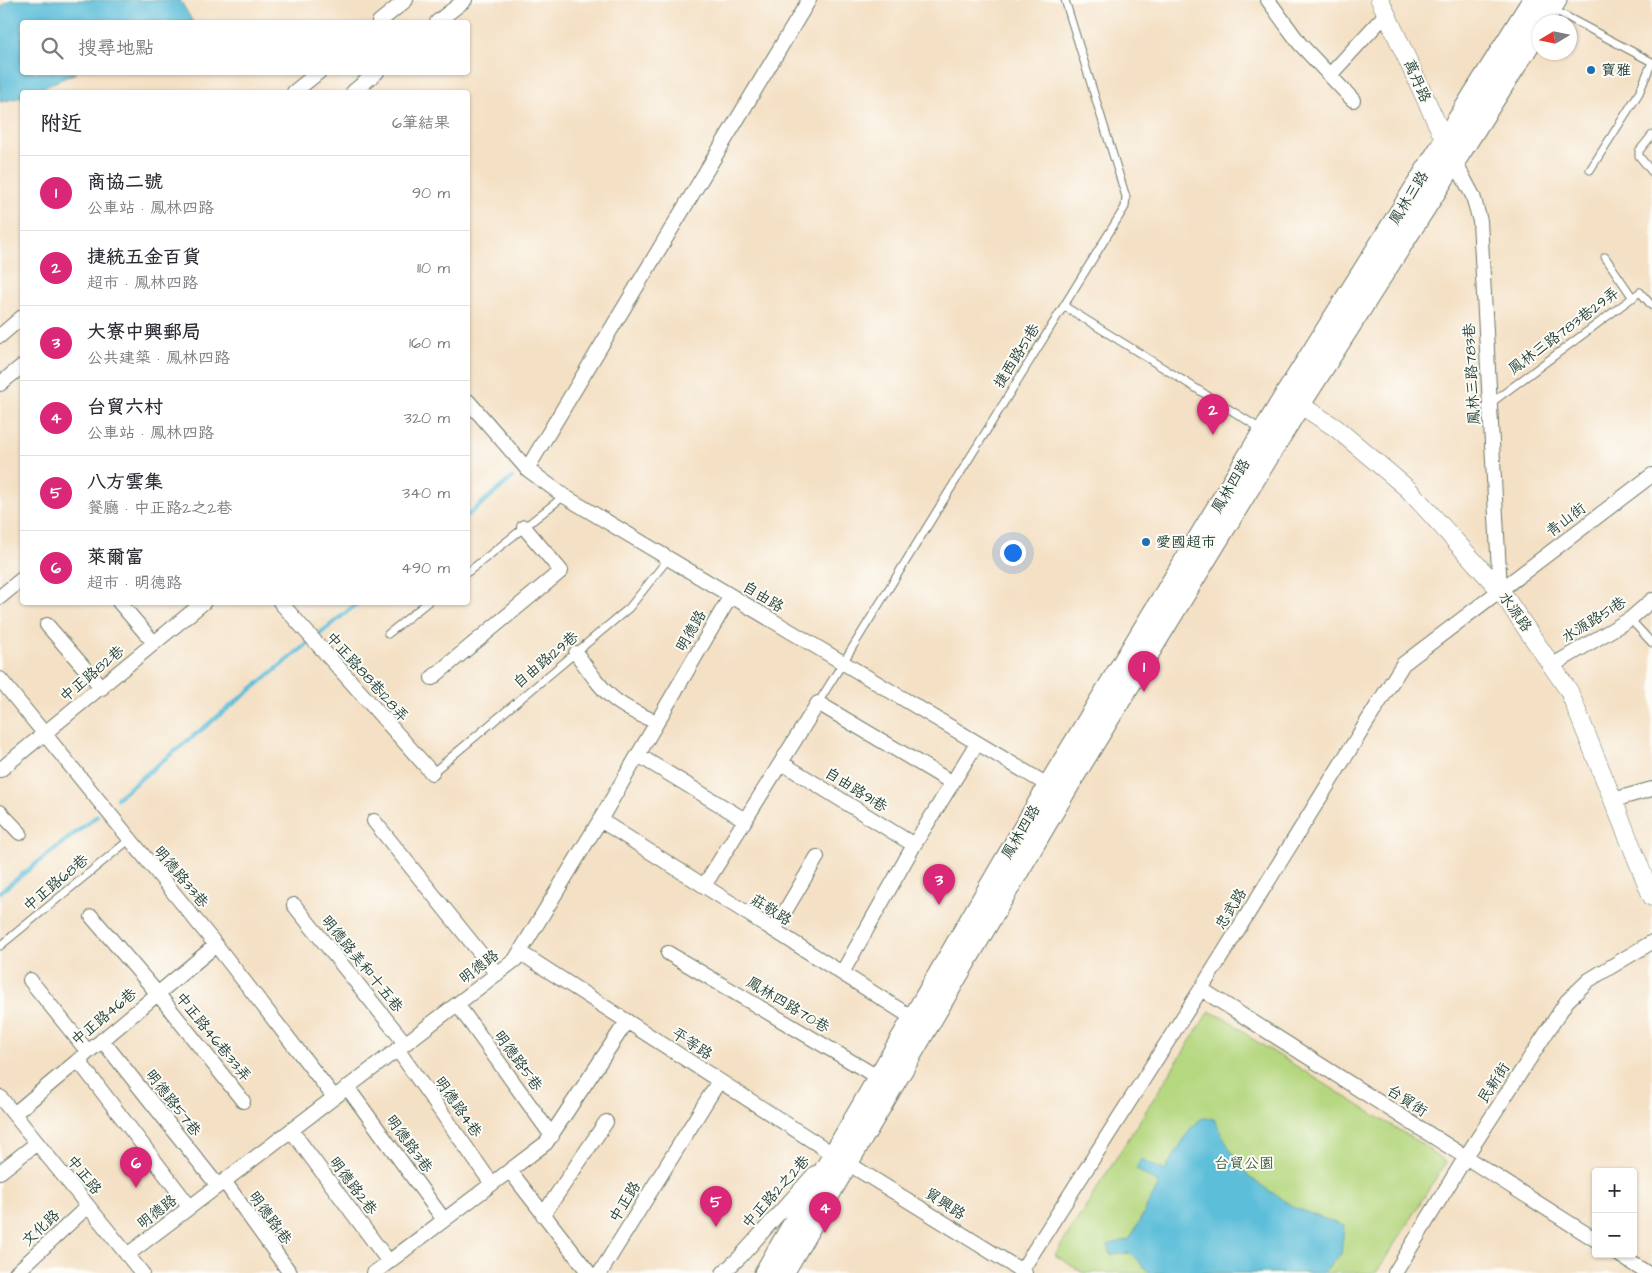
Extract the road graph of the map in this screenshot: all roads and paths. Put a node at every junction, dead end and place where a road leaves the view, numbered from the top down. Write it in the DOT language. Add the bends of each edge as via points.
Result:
graph roads {
  1 [pos="406,0"];
  2 [pos="465,0"];
  3 [pos="809,0"];
  4 [pos="1065,0"];
  5 [pos="1268,0"];
  6 [pos="1384,7"];
  7 [pos="1546,8"];
  8 [pos="381,20"];
  9 [pos="440,20"];
  10 [pos="1532,40"];
  11 [pos="1652,62"];
  12 [pos="314,75"];
  13 [pos="373,75"];
  14 [pos="1330,75"];
  15 [pos="296,90"];
  16 [pos="354,90"];
  17 [pos="1353,100"];
  18 [pos="1652,135"];
  19 [pos="1444,142"];
  20 [pos="1455,162"];
  21 [pos="1590,170"];
  22 [pos="1652,172"];
  23 [pos="1605,257"];
  24 [pos="1633,298"];
  25 [pos="1064,306"];
  26 [pos="1652,306"];
  27 [pos="20,319"];
  28 [pos="0,336"];
  29 [pos="20,368"];
  30 [pos="0,384"];
  31 [pos="1293,400"];
  32 [pos="470,403"];
  33 [pos="1490,404"];
  34 [pos="1264,431"];
  35 [pos="527,468"];
  36 [pos="1652,475"];
  37 [pos="564,496"];
  38 [pos="524,527"];
  39 [pos="668,559"];
  40 [pos="470,570"];
  41 [pos="20,581"];
  42 [pos="1500,590"];
  43 [pos="730,596"];
  44 [pos="0,597"];
  45 [pos="1652,600"];
  46 [pos="122,605"];
  47 [pos="200,605"];
  48 [pos="283,605"];
  49 [pos="424,605"];
  50 [pos="1630,618"];
  51 [pos="48,624"];
  52 [pos="388,634"];
  53 [pos="154,643"];
  54 [pos="1652,643"];
  55 [pos="576,653"];
  56 [pos="842,663"];
  57 [pos="1553,665"];
  58 [pos="0,678"];
  59 [pos="432,678"];
  60 [pos="102,688"];
  61 [pos="818,703"];
  62 [pos="657,722"];
  63 [pos="44,734"];
  64 [pos="977,743"];
  65 [pos="638,755"];
  66 [pos="782,763"];
  67 [pos="0,770"];
  68 [pos="432,773"];
  69 [pos="950,782"];
  70 [pos="1652,789"];
  71 [pos="1056,790"];
  72 [pos="1613,800"];
  73 [pos="0,812"];
  74 [pos="600,820"];
  75 [pos="745,820"];
  76 [pos="374,821"];
  77 [pos="20,834"];
  78 [pos="129,840"];
  79 [pos="914,845"];
  80 [pos="817,857"];
  81 [pos="704,886"];
  82 [pos="1651,893"];
  83 [pos="294,905"];
  84 [pos="92,917"];
  85 [pos="774,930"];
  86 [pos="1652,942"];
  87 [pos="216,944"];
  88 [pos="0,946"];
  89 [pos="521,953"];
  90 [pos="668,953"];
  91 [pos="842,973"];
  92 [pos="497,974"];
  93 [pos="30,980"];
  94 [pos="1201,988"];
  95 [pos="158,994"];
  96 [pos="457,1004"];
  97 [pos="627,1021"];
  98 [pos="919,1022"];
  99 [pos="102,1040"];
  100 [pos="401,1046"];
  101 [pos="83,1056"];
  102 [pos="719,1081"];
  103 [pos="884,1081"];
  104 [pos="347,1087"];
  105 [pos="0,1097"];
  106 [pos="334,1097"];
  107 [pos="244,1100"];
  108 [pos="14,1114"];
  109 [pos="606,1122"];
  110 [pos="291,1130"];
  111 [pos="552,1136"];
  112 [pos="38,1143"];
  113 [pos="840,1158"];
  114 [pos="1465,1158"];
  115 [pos="510,1171"];
  116 [pos="0,1172"];
  117 [pos="221,1184"];
  118 [pos="492,1184"];
  119 [pos="88,1206"];
  120 [pos="190,1207"];
  121 [pos="543,1214"];
  122 [pos="444,1220"];
  123 [pos="1592,1237"];
  124 [pos="127,1255"];
  125 [pos="1624,1258"];
  126 [pos="389,1262"];
  127 [pos="1022,1272"];
  128 [pos="16,1273"];
  129 [pos="142,1273"];
  130 [pos="290,1273"];
  131 [pos="374,1273"];
  132 [pos="589,1273"];
  133 [pos="600,1273"];
  134 [pos="723,1273"];
  135 [pos="765,1273"];
  136 [pos="783,1273"];
  137 [pos="1394,1273"];
  138 [pos="1647,1273"];
  1 -- 8 [label="street"];
  2 -- 9 [label="street"];
  3 -- 35 [label="street"];
  4 -- 25 [label="lane, 捷西路51巷" via="1126,197 1125,208"];
  5 -- 14 [label="street" via="1300,44"];
  6 -- 14 [label="street"];
  6 -- 19 [label="street, 萬丹路"];
  7 -- 11 [label="lane"];
  7 -- 19 [label="main road, 鳳林三路"];
  10 -- 20 [label="main road, 鳳林三路"];
  11 -- 21 [label="lane" via="1638,93"];
  12 -- 15 [label="street"];
  13 -- 16 [label="street"];
  14 -- 17 [label="street"];
  18 -- 22 [label="lane" via="1639,156"];
  19 -- 20 [label="street, 萬丹路"];
  19 -- 31 [label="main road, 鳳林三路"];
  20 -- 31 [label="main road, 鳳林三路"];
  20 -- 33 [label="street, 鳳林三路783巷" via="1474,196 1480,220"];
  23 -- 24 [label="lane"];
  24 -- 26 [label="lane, 鳳林三路783巷29弄" via="1640,292"];
  24 -- 33 [label="lane, 鳳林三路783巷29弄"];
  25 -- 34 [label="lane"];
  25 -- 56 [label="lane, 捷西路51巷"];
  27 -- 28 [label="street"];
  29 -- 30 [label="street"];
  31 -- 34 [label="main road, 鳳林四路"];
  31 -- 42 [label="street, 水源路" via="1336,428 1408,489"];
  31 -- 71 [label="main road, 鳳林四路"];
  32 -- 35 [label="street, 自由路"];
  33 -- 42 [label="street, 鳳林三路783巷"];
  34 -- 71 [label="main road, 鳳林四路"];
  35 -- 37 [label="street, 自由路"];
  36 -- 42 [label="street, 青山街"];
  37 -- 38 [label="lane"];
  37 -- 39 [label="street, 自由路"];
  38 -- 40 [label="lane"];
  38 -- 59 [label="street" via="561,571"];
  39 -- 43 [label="street, 自由路"];
  39 -- 55 [label="lane, 自由路129巷" via="629,608"];
  41 -- 44 [label="street"];
  42 -- 57 [label="street, 水源路"];
  42 -- 94 [label="street, 忠武路" via="1403,664"];
  43 -- 56 [label="street, 自由路"];
  43 -- 62 [label="street, 明德路"];
  45 -- 50 [label="street, 水源路51巷"];
  46 -- 53 [label="street"];
  47 -- 53 [label="street, 中正路82巷"];
  48 -- 68 [label="street, 中正路88巷128弄"];
  49 -- 52 [label="lane"];
  50 -- 54 [label="lane"];
  50 -- 57 [label="street, 水源路51巷"];
  51 -- 60 [label="street"];
  53 -- 60 [label="street, 中正路82巷"];
  55 -- 62 [label="street" via="601,688 616,702"];
  55 -- 68 [label="lane, 自由路129巷"];
  56 -- 61 [label="lane, 捷西路51巷"];
  56 -- 64 [label="street, 自由路"];
  57 -- 72 [label="street, 水源路" via="1569,691"];
  58 -- 63 [label="street, 明德路33巷"];
  60 -- 63 [label="street, 中正路82巷"];
  61 -- 66 [label="street"];
  61 -- 69 [label="street"];
  62 -- 65 [label="street, 明德路"];
  63 -- 67 [label="street, 中正路82巷"];
  63 -- 78 [label="street, 明德路33巷"];
  64 -- 69 [label="street"];
  64 -- 71 [label="street, 自由路"];
  65 -- 74 [label="street, 明德路"];
  65 -- 75 [label="street"];
  66 -- 75 [label="street"];
  66 -- 79 [label="street, 自由路91巷"];
  69 -- 79 [label="street"];
  70 -- 72 [label="street"];
  71 -- 98 [label="main road, 鳳林四路"];
  72 -- 82 [label="street, 水源路"];
  73 -- 77 [label="street"];
  74 -- 81 [label="street, 莊敬路"];
  74 -- 89 [label="street, 明德路"];
  75 -- 81 [label="street"];
  76 -- 92 [label="street"];
  78 -- 87 [label="street, 明德路33巷"];
  78 -- 88 [label="lane, 中正路68巷"];
  79 -- 91 [label="street"];
  80 -- 85 [label="street"];
  81 -- 85 [label="street, 莊敬路"];
  83 -- 100 [label="street, 明德路美和十五巷"];
  84 -- 95 [label="street, 中正路46巷33弄"];
  85 -- 91 [label="street, 莊敬路"];
  86 -- 114 [label="street, 民新街" via="1589,980 1567,1001"];
  87 -- 95 [label="street, 中正路46巷"];
  87 -- 106 [label="street, 明德路33巷"];
  89 -- 92 [label="street, 明德路"];
  89 -- 97 [label="street, 平等路"];
  90 -- 103 [label="street, 鳳林四路70巷"];
  91 -- 98 [label="street, 莊敬路"];
  92 -- 96 [label="street, 明德路"];
  93 -- 101 [label="street"];
  94 -- 114 [label="street, 台貿街"];
  94 -- 127 [label="street, 忠武路"];
  95 -- 99 [label="street, 中正路46巷"];
  95 -- 107 [label="street, 中正路46巷33弄"];
  96 -- 100 [label="street, 明德路"];
  96 -- 111 [label="street, 明德路5巷"];
  97 -- 102 [label="street, 平等路"];
  97 -- 111 [label="street"];
  98 -- 103 [label="main road, 鳳林四路"];
  99 -- 101 [label="street, 中正路46巷"];
  99 -- 117 [label="street, 明德路57巷"];
  100 -- 104 [label="street, 明德路"];
  100 -- 118 [label="street, 明德路4巷"];
  101 -- 108 [label="street, 中正路46巷"];
  101 -- 120 [label="street"];
  102 -- 113 [label="street, 平等路"];
  102 -- 133 [label="street, 中正路"];
  103 -- 113 [label="main road, 鳳林四路"];
  104 -- 106 [label="street, 明德路"];
  104 -- 122 [label="street, 明德路3巷"];
  105 -- 108 [label="street, 中正路"];
  106 -- 110 [label="street, 明德路"];
  108 -- 112 [label="street, 中正路"];
  109 -- 121 [label="street"];
  110 -- 117 [label="street, 明德路"];
  110 -- 126 [label="street, 明德路2巷"];
  111 -- 115 [label="street"];
  112 -- 116 [label="street"];
  112 -- 119 [label="street, 中正路"];
  113 -- 127 [label="street, 貿興路"];
  113 -- 134 [label="street, 中正路2之2巷"];
  113 -- 135 [label="main road, 鳳林四路"];
  113 -- 136 [label="main road, 鳳林四路"];
  114 -- 123 [label="street, 台貿街"];
  114 -- 137 [label="street, 民新街"];
  115 -- 118 [label="street"];
  115 -- 121 [label="street"];
  117 -- 120 [label="street, 明德路"];
  117 -- 130 [label="street, 明德路1巷"];
  118 -- 122 [label="street"];
  119 -- 124 [label="street, 中正路"];
  119 -- 128 [label="street, 文化路"];
  120 -- 124 [label="street, 明德路"];
  121 -- 132 [label="street"];
  122 -- 126 [label="street"];
  124 -- 129 [label="street, 中正路"];
  125 -- 138 [label="street"];
  126 -- 131 [label="street"];
}
